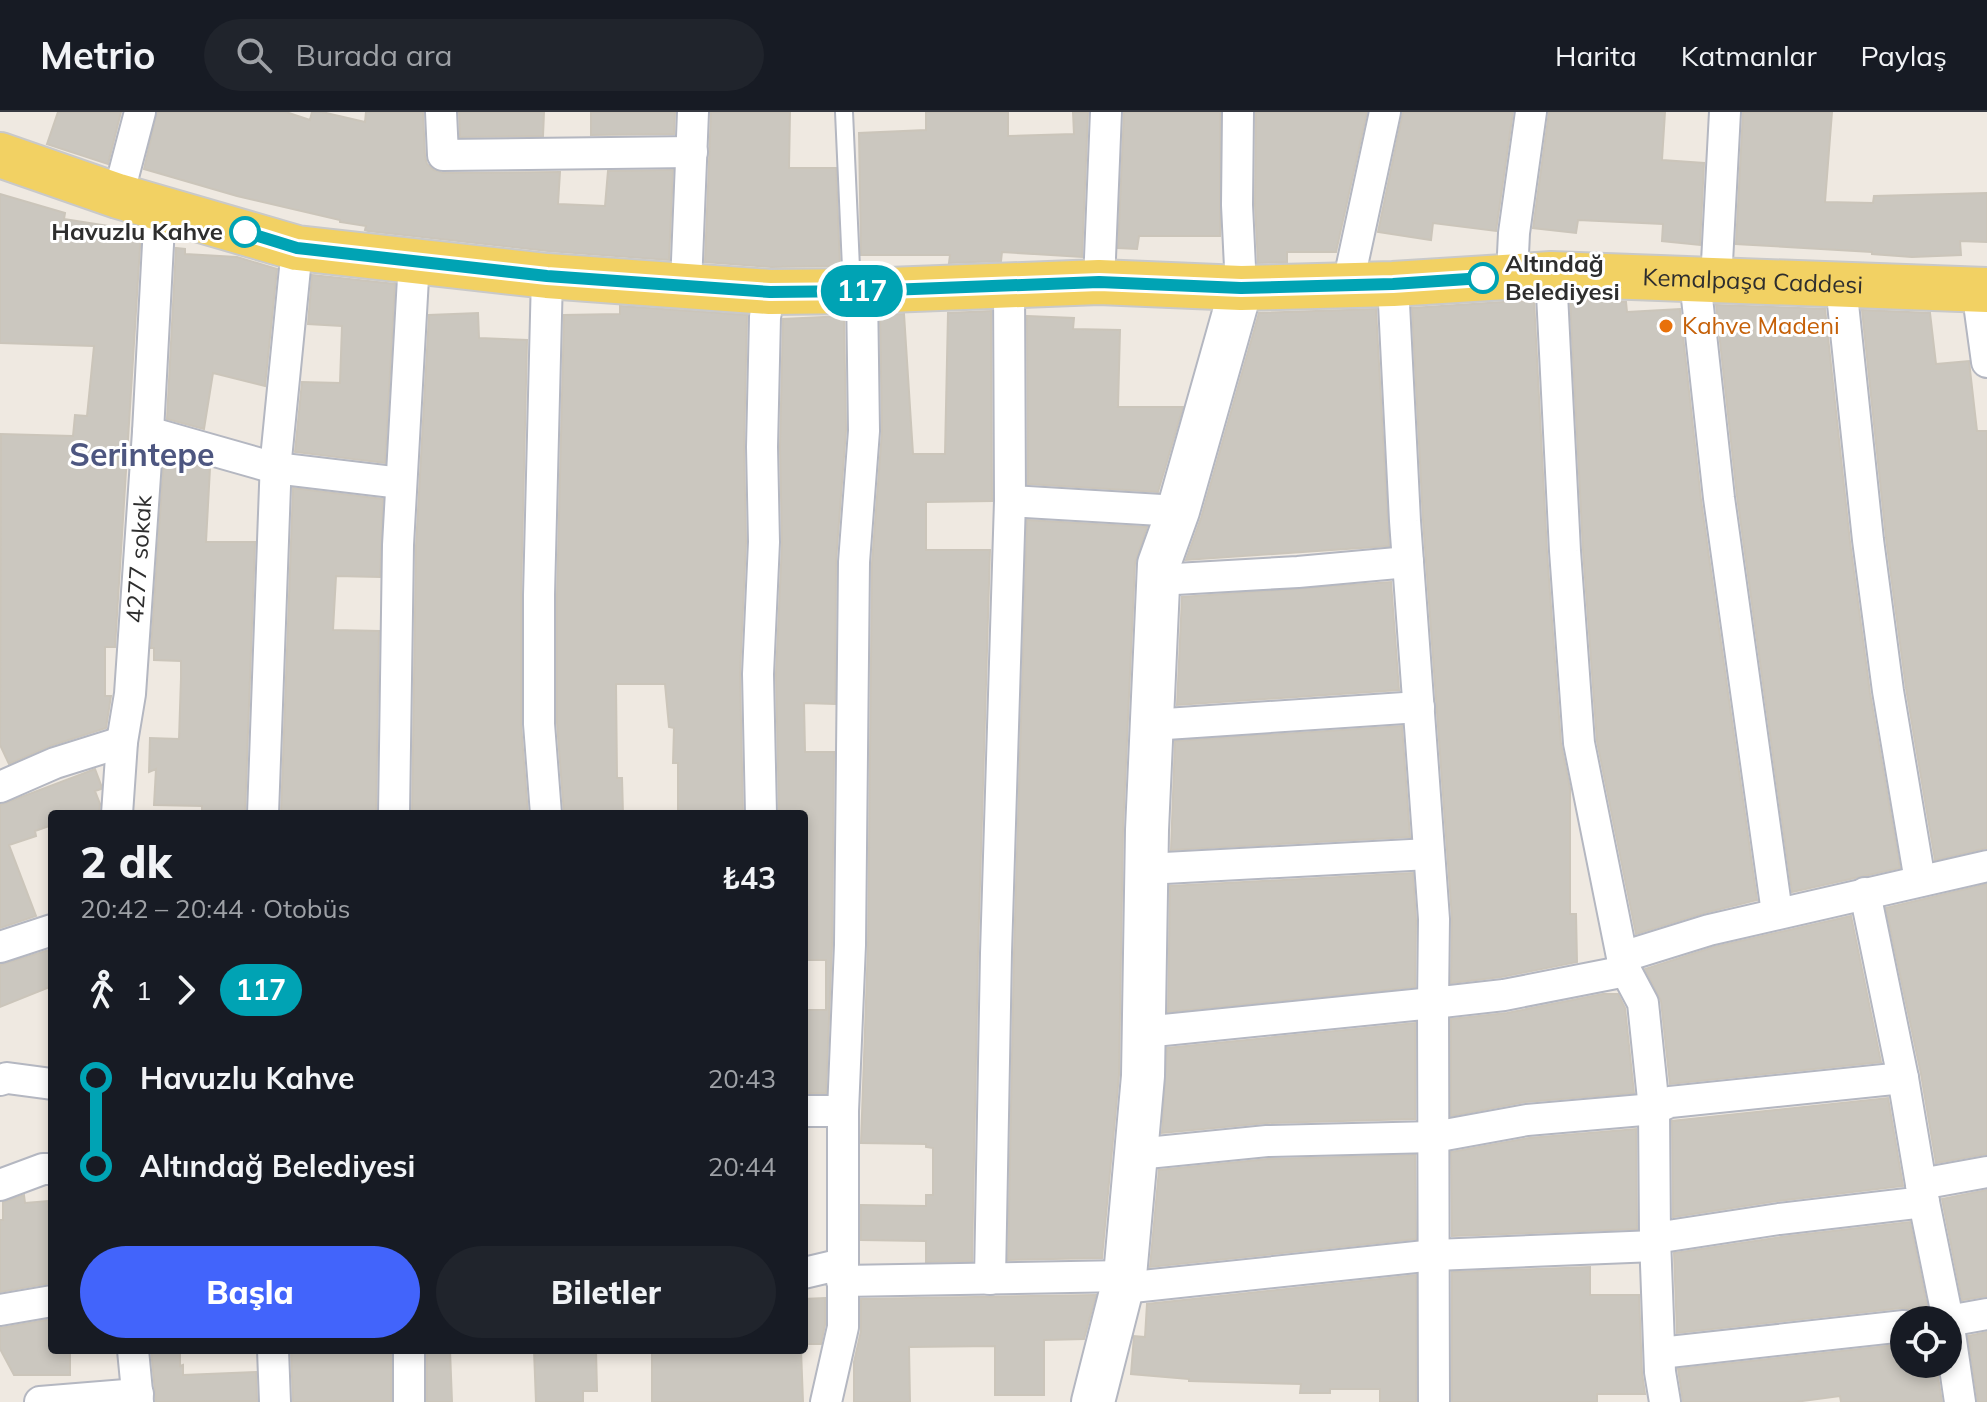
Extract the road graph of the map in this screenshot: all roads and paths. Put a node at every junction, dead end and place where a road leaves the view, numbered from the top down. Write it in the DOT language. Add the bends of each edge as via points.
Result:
graph roads {
  1 [pos="140,112"];
  2 [pos="441,112"];
  3 [pos="693,112"];
  4 [pos="844,112"];
  5 [pos="1106,112"];
  6 [pos="1238,112"];
  7 [pos="1385,112"];
  8 [pos="1531,112"];
  9 [pos="1725,112"];
  10 [pos="692,152"];
  11 [pos="0,155"];
  12 [pos="118,196"];
  13 [pos="160,207"];
  14 [pos="297,248"];
  15 [pos="414,260"];
  16 [pos="1532,274"];
  17 [pos="547,276"];
  18 [pos="1706,281"];
  19 [pos="1099,282"];
  20 [pos="1348,284"];
  21 [pos="1393,284"];
  22 [pos="686,285"];
  23 [pos="1841,285"];
  24 [pos="1009,286"];
  25 [pos="1241,288"];
  26 [pos="1982,289"];
  27 [pos="857,291"];
  28 [pos="770,292"];
  29 [pos="1987,362"];
  30 [pos="148,432"];
  31 [pos="275,468"];
  32 [pos="401,483"];
  33 [pos="1010,501"];
  34 [pos="1178,511"];
  35 [pos="1408,562"];
  36 [pos="1158,580"];
  37 [pos="1419,707"];
  38 [pos="1151,725"];
  39 [pos="122,742"];
  40 [pos="0,787"];
  41 [pos="117,810"];
  42 [pos="263,810"];
  43 [pos="394,810"];
  44 [pos="546,810"];
  45 [pos="761,810"];
  46 [pos="1429,854"];
  47 [pos="1987,866"];
  48 [pos="1146,869"];
  49 [pos="1920,881"];
  50 [pos="1865,893"];
  51 [pos="1777,913"];
  52 [pos="48,931"];
  53 [pos="0,947"];
  54 [pos="1624,964"];
  55 [pos="1433,1003"];
  56 [pos="1144,1032"];
  57 [pos="1903,1078"];
  58 [pos="0,1080"];
  59 [pos="48,1083"];
  60 [pos="1654,1109"];
  61 [pos="808,1111"];
  62 [pos="843,1111"];
  63 [pos="1434,1137"];
  64 [pos="1137,1154"];
  65 [pos="48,1169"];
  66 [pos="1987,1172"];
  67 [pos="0,1185"];
  68 [pos="1923,1193"];
  69 [pos="1655,1242"];
  70 [pos="1435,1255"];
  71 [pos="842,1272"];
  72 [pos="808,1273"];
  73 [pos="990,1279"];
  74 [pos="1124,1282"];
  75 [pos="48,1302"];
  76 [pos="1945,1306"];
  77 [pos="0,1310"];
  78 [pos="1987,1314"];
  79 [pos="1962,1318"];
  80 [pos="1890,1328"];
  81 [pos="1660,1353"];
  82 [pos="133,1354"];
  83 [pos="273,1354"];
  84 [pos="409,1354"];
  85 [pos="1956,1378"];
  86 [pos="138,1398"];
  87 [pos="40,1402"];
  88 [pos="275,1402"];
  89 [pos="409,1402"];
  90 [pos="826,1402"];
  91 [pos="1093,1402"];
  92 [pos="1434,1402"];
  93 [pos="1665,1402"];
  94 [pos="1960,1402"];
  1 -- 12 [label="street"];
  2 -- 10 [label="street" via="443,155"];
  3 -- 10 [label="street"];
  4 -- 27 [label="lane"];
  5 -- 19 [label="street"];
  6 -- 25 [label="street"];
  7 -- 20 [label="street"];
  8 -- 16 [label="street" via="1514,233"];
  9 -- 18 [label="street"];
  10 -- 22 [label="street"];
  11 -- 12 [label="main road, Kemalpaşa Caddesi"];
  12 -- 13 [label="main road, Kemalpaşa Caddesi"];
  13 -- 14 [label="main road, Kemalpaşa Caddesi"];
  13 -- 30 [label="street, 4277 sokak"];
  14 -- 15 [label="main road, Kemalpaşa Caddesi"];
  14 -- 31 [label="street"];
  15 -- 17 [label="main road, Kemalpaşa Caddesi"];
  15 -- 32 [label="street"];
  16 -- 18 [label="main road, Kemalpaşa Caddesi"];
  16 -- 21 [label="main road, Kemalpaşa Caddesi"];
  16 -- 54 [label="street" via="1565,551 1579,743"];
  17 -- 22 [label="main road, Kemalpaşa Caddesi"];
  17 -- 44 [label="street" via="539,595 539,724"];
  18 -- 23 [label="main road, Kemalpaşa Caddesi"];
  18 -- 51 [label="street" via="1719,498"];
  19 -- 24 [label="main road, Kemalpaşa Caddesi"];
  19 -- 25 [label="main road, Kemalpaşa Caddesi"];
  20 -- 21 [label="main road, Kemalpaşa Caddesi"];
  20 -- 25 [label="main road, Kemalpaşa Caddesi"];
  21 -- 35 [label="street"];
  22 -- 28 [label="main road, Kemalpaşa Caddesi"];
  23 -- 26 [label="main road, Kemalpaşa Caddesi"];
  23 -- 49 [label="street" via="1888,691"];
  24 -- 27 [label="main road, Kemalpaşa Caddesi"];
  24 -- 33 [label="street"];
  25 -- 34 [label="main road"];
  26 -- 29 [label="street"];
  27 -- 28 [label="main road, Kemalpaşa Caddesi"];
  27 -- 62 [label="street" via="864,431 854,562"];
  28 -- 45 [label="street" via="765,317 758,674"];
  30 -- 31 [label="street"];
  30 -- 39 [label="street, 4277 sokak"];
  31 -- 32 [label="street"];
  31 -- 42 [label="street"];
  32 -- 43 [label="street"];
  33 -- 34 [label="street"];
  33 -- 73 [label="street"];
  34 -- 36 [label="main road"];
  35 -- 36 [label="street"];
  35 -- 37 [label="street"];
  36 -- 38 [label="main road"];
  37 -- 38 [label="street"];
  37 -- 46 [label="street"];
  38 -- 48 [label="main road"];
  39 -- 40 [label="street"];
  39 -- 41 [label="street, 4277 sokak"];
  46 -- 48 [label="street"];
  46 -- 55 [label="street"];
  47 -- 49 [label="street"];
  48 -- 56 [label="main road"];
  49 -- 50 [label="street"];
  50 -- 51 [label="street"];
  50 -- 57 [label="street"];
  51 -- 54 [label="street" via="1709,930"];
  52 -- 53 [label="street"];
  54 -- 55 [label="street" via="1504,995"];
  54 -- 60 [label="street" via="1643,1003"];
  55 -- 56 [label="street"];
  55 -- 63 [label="street"];
  56 -- 64 [label="main road"];
  57 -- 60 [label="street" via="1670,1102"];
  57 -- 68 [label="street"];
  58 -- 59 [label="street"];
  60 -- 63 [label="street" via="1527,1120"];
  60 -- 69 [label="street"];
  61 -- 62 [label="street"];
  62 -- 71 [label="street"];
  63 -- 64 [label="street" via="1267,1141"];
  63 -- 70 [label="street"];
  64 -- 74 [label="main road"];
  65 -- 67 [label="street"];
  66 -- 68 [label="street"];
  68 -- 69 [label="street"];
  68 -- 76 [label="street"];
  69 -- 70 [label="street"];
  69 -- 81 [label="street"];
  70 -- 74 [label="street"];
  70 -- 92 [label="street"];
  71 -- 72 [label="street"];
  71 -- 73 [label="street"];
  71 -- 90 [label="street" via="843,1327"];
  73 -- 74 [label="street"];
  74 -- 91 [label="main road"];
  75 -- 77 [label="street"];
  78 -- 79 [label="street"];
  80 -- 81 [label="street"];
  81 -- 93 [label="street"];
  82 -- 86 [label="street"];
  83 -- 88 [label="street"];
  84 -- 89 [label="street"];
  85 -- 94 [label="street"];
  86 -- 87 [label="street"];
}
